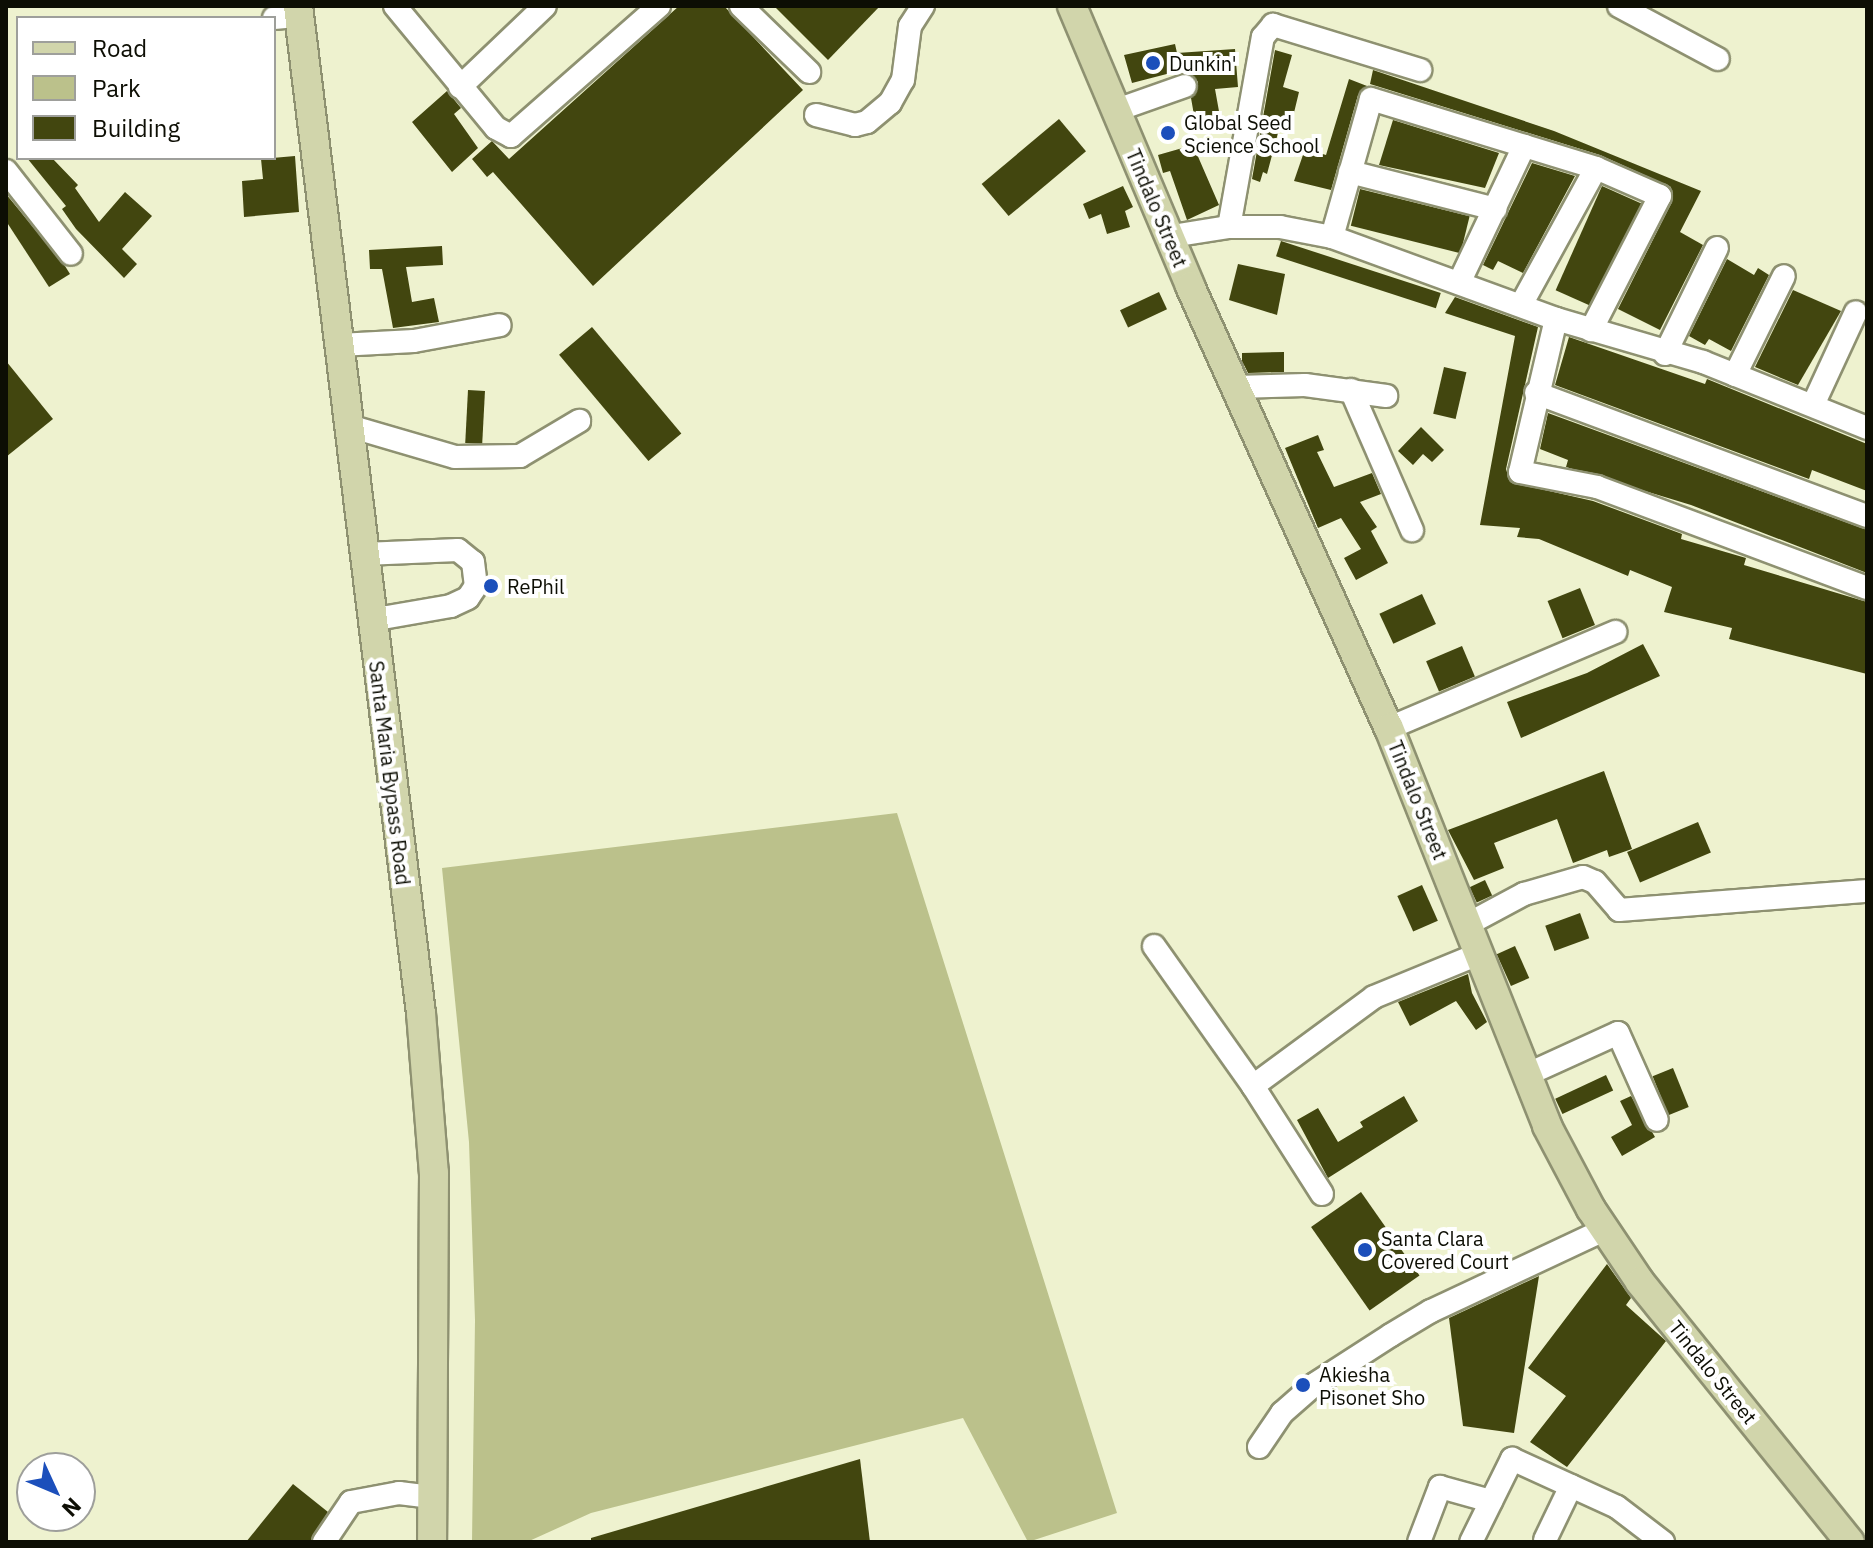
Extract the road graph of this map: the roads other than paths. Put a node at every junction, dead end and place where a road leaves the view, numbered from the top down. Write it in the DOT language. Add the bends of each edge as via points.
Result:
graph roads {
  1 [pos="395,6"];
  2 [pos="545,6"];
  3 [pos="659,6"];
  4 [pos="741,6"];
  5 [pos="923,6"];
  6 [pos="1072,6"];
  7 [pos="1619,6"];
  8 [pos="290,14"];
  9 [pos="1718,59"];
  10 [pos="1420,70"];
  11 [pos="809,72"];
  12 [pos="1185,86"];
  13 [pos="460,87"];
  14 [pos="1114,111"];
  15 [pos="816,115"];
  16 [pos="1524,146"];
  17 [pos="1596,168"];
  18 [pos="6,171"];
  19 [pos="1350,172"];
  20 [pos="1495,209"];
  21 [pos="1229,227"];
  22 [pos="1172,236"];
  23 [pos="1332,237"];
  24 [pos="1717,248"];
  25 [pos="71,254"];
  26 [pos="1784,276"];
  27 [pos="1459,283"];
  28 [pos="1521,305"];
  29 [pos="1856,312"];
  30 [pos="1556,319"];
  31 [pos="500,325"];
  32 [pos="1591,330"];
  33 [pos="339,345"];
  34 [pos="1665,354"];
  35 [pos="1735,375"];
  36 [pos="1237,387"];
  37 [pos="1351,390"];
  38 [pos="1536,393"];
  39 [pos="1386,396"];
  40 [pos="1813,405"];
  41 [pos="579,421"];
  42 [pos="349,426"];
  43 [pos="1867,428"];
  44 [pos="1867,516"];
  45 [pos="1412,530"];
  46 [pos="364,554"];
  47 [pos="1867,588"];
  48 [pos="371,620"];
  49 [pos="1615,632"];
  50 [pos="1389,728"];
  51 [pos="1867,891"];
  52 [pos="1468,924"];
  53 [pos="1154,946"];
  54 [pos="1479,954"];
  55 [pos="1526,1075"];
  56 [pos="1253,1086"];
  57 [pos="1657,1120"];
  58 [pos="1322,1194"];
  59 [pos="1604,1230"];
  60 [pos="1259,1447"];
  61 [pos="1571,1486"];
  62 [pos="434,1497"];
  63 [pos="1491,1501"];
  64 [pos="1545,1540"];
  65 [pos="324,1542"];
  66 [pos="432,1542"];
  67 [pos="1419,1542"];
  68 [pos="1471,1542"];
  69 [pos="1663,1542"];
  70 [pos="1850,1542"];
  1 -- 13 [label="street"];
  2 -- 13 [label="street"];
  3 -- 13 [label="street" via="511,136 496,128"];
  4 -- 11 [label="street"];
  5 -- 15 [label="street" via="910,26 903,80 890,103 855,125"];
  6 -- 14 [label="main road, Tindalo Street"];
  7 -- 9 [label="street"];
  8 -- 33 [label="main road, Santa Maria Bypass Road"];
  10 -- 21 [label="street" via="1273,25 1263,37"];
  12 -- 14 [label="street"];
  14 -- 22 [label="main road, Tindalo Street"];
  16 -- 17 [label="street"];
  16 -- 19 [label="street" via="1371,99"];
  16 -- 20 [label="street"];
  17 -- 28 [label="street"];
  17 -- 32 [label="street" via="1660,196"];
  18 -- 25 [label="street"];
  19 -- 20 [label="street"];
  19 -- 23 [label="street"];
  20 -- 27 [label="street"];
  21 -- 22 [label="street"];
  21 -- 23 [label="street" via="1280,227"];
  22 -- 36 [label="main road, Tindalo Street"];
  23 -- 27 [label="street"];
  24 -- 34 [label="street"];
  26 -- 35 [label="street"];
  27 -- 28 [label="street"];
  28 -- 30 [label="street"];
  29 -- 40 [label="street"];
  30 -- 32 [label="street"];
  30 -- 38 [label="street"];
  31 -- 33 [label="street" via="414,341"];
  32 -- 34 [label="street"];
  33 -- 42 [label="main road, Santa Maria Bypass Road"];
  34 -- 35 [label="street"];
  35 -- 40 [label="street"];
  36 -- 37 [label="street"];
  36 -- 50 [label="main road, Tindalo Street"];
  37 -- 39 [label="street"];
  37 -- 45 [label="street"];
  38 -- 44 [label="street"];
  38 -- 47 [label="street" via="1520,472 1597,487"];
  40 -- 43 [label="street"];
  41 -- 42 [label="street" via="520,456 455,457"];
  42 -- 46 [label="main road, Santa Maria Bypass Road"];
  46 -- 48 [label="main road, Santa Maria Bypass Road"];
  46 -- 48 [label="street" via="458,550 473,562 476,586 451,606"];
  48 -- 62 [label="main road, Santa Maria Bypass Road" via="421,1013 434,1173"];
  49 -- 50 [label="street"];
  50 -- 52 [label="main road, Tindalo Street"];
  51 -- 52 [label="street" via="1619,910 1595,882 1583,877 1524,894"];
  52 -- 54 [label="main road, Tindalo Street"];
  53 -- 56 [label="street"];
  54 -- 55 [label="main road, Tindalo Street"];
  54 -- 56 [label="street" via="1374,997"];
  55 -- 57 [label="street" via="1618,1033"];
  55 -- 59 [label="main road, Tindalo Street"];
  56 -- 58 [label="street"];
  59 -- 60 [label="street" via="1391,1335 1315,1384 1282,1413"];
  59 -- 70 [label="main road, Tindalo Street"];
  61 -- 63 [label="street" via="1512,1459"];
  61 -- 64 [label="street"];
  61 -- 69 [label="street" via="1617,1507"];
  62 -- 65 [label="street" via="399,1493 351,1502"];
  62 -- 66 [label="main road, Santa Maria Bypass Road"];
  63 -- 67 [label="street" via="1440,1487"];
  63 -- 68 [label="street"];
}
